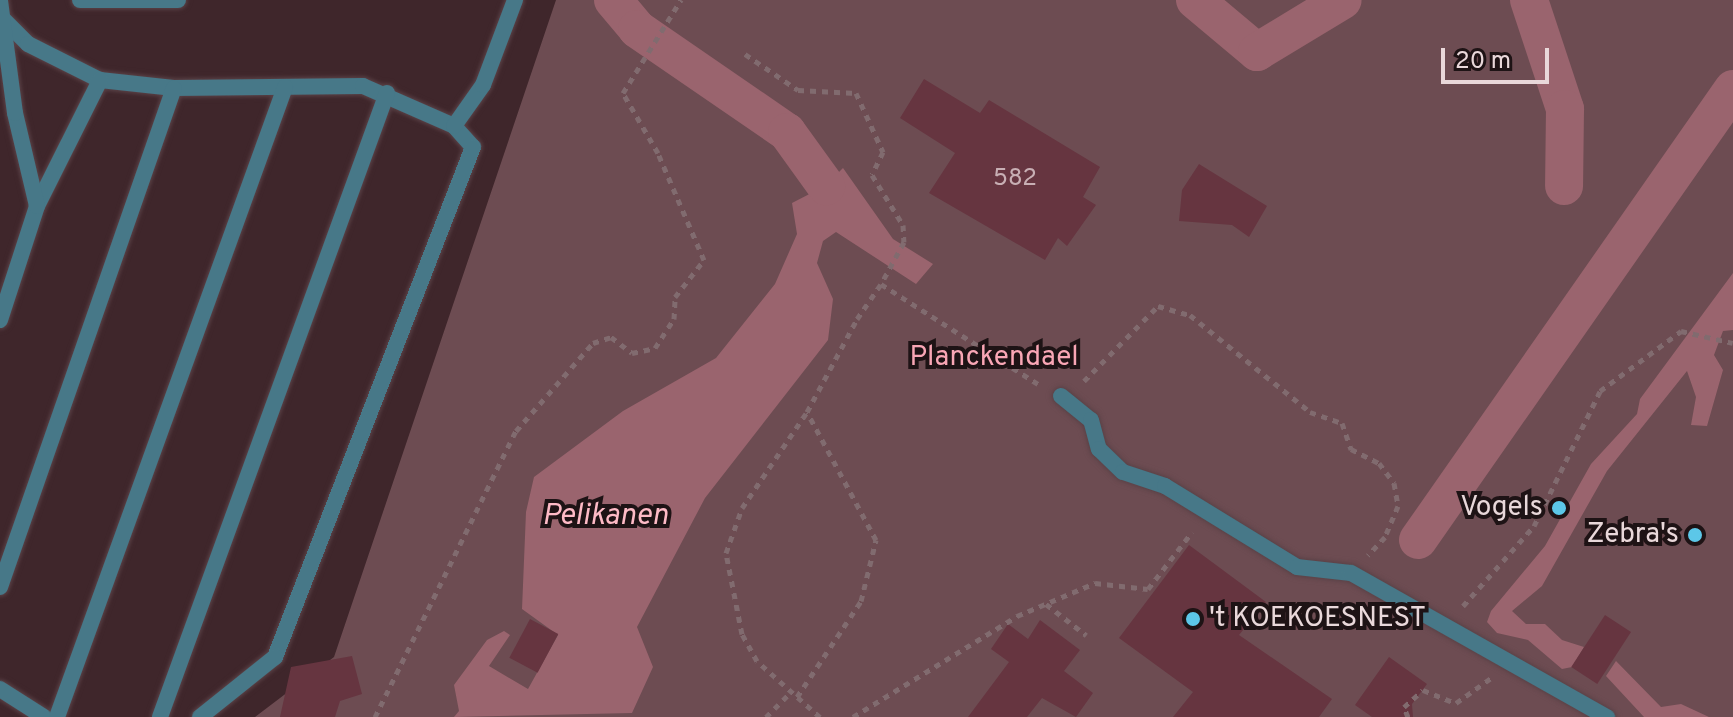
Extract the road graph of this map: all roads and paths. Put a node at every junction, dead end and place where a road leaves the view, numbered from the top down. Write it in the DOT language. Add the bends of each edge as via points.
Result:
graph roads {
  1 [pos="2,0"];
  2 [pos="80,0"];
  3 [pos="178,0"];
  4 [pos="515,0"];
  5 [pos="681,0"];
  6 [pos="2,18"];
  7 [pos="745,54"];
  8 [pos="100,80"];
  9 [pos="285,87"];
  10 [pos="174,88"];
  11 [pos="387,93"];
  12 [pos="454,126"];
  13 [pos="37,206"];
  14 [pos="881,284"];
  15 [pos="0,320"];
  16 [pos="1733,343"];
  17 [pos="1061,396"];
  18 [pos="807,412"];
  19 [pos="1206,514"];
  20 [pos="1351,573"];
  21 [pos="0,587"];
  22 [pos="1046,604"];
  23 [pos="1447,630"];
  24 [pos="1086,635"];
  25 [pos="1502,660"];
  26 [pos="0,689"];
  27 [pos="791,692"];
  28 [pos="797,697"];
  29 [pos="44,717"];
  30 [pos="57,717"];
  31 [pos="160,717"];
  32 [pos="200,717"];
  33 [pos="375,717"];
  34 [pos="766,717"];
  35 [pos="820,717"];
  36 [pos="853,717"];
  37 [pos="1408,717"];
  38 [pos="1607,717"];
  1 -- 6 [label="lane"];
  2 -- 3 [label="lane"];
  4 -- 12 [label="lane" via="483,85"];
  5 -- 33 [label="path" via="678,13 623,93 658,153 704,260 675,297 674,319 655,348 632,353 611,337 593,343 516,431"];
  6 -- 8 [label="lane" via="28,44"];
  6 -- 13 [label="lane"];
  7 -- 14 [label="path" via="798,90 856,93 883,152 872,175 903,225 904,242"];
  8 -- 10 [label="lane"];
  8 -- 13 [label="lane"];
  9 -- 10 [label="lane"];
  9 -- 11 [label="lane" via="363,86"];
  9 -- 30 [label="lane"];
  10 -- 21 [label="lane"];
  11 -- 12 [label="lane"];
  11 -- 31 [label="lane"];
  12 -- 32 [label="lane" via="473,147 275,657"];
  13 -- 15 [label="lane"];
  14 -- 17 [label="path"];
  14 -- 18 [label="path"];
  16 -- 23 [label="path" via="1681,331 1600,391 1534,526"];
  17 -- 19 [label="lane" via="1091,420 1099,449 1123,472 1165,486"];
  17 -- 20 [label="path" via="1099,372 1126,334 1158,306 1190,315 1310,412 1342,423 1351,449 1379,463 1394,483 1398,506 1385,537"];
  18 -- 27 [label="path" via="742,508 726,553 742,634 757,661"];
  18 -- 28 [label="path" via="876,540 861,601"];
  19 -- 20 [label="lane" via="1297,567"];
  19 -- 22 [label="path" via="1148,589 1095,583"];
  20 -- 23 [label="lane"];
  22 -- 24 [label="path"];
  22 -- 36 [label="path"];
  23 -- 25 [label="lane"];
  25 -- 37 [label="path" via="1485,686 1456,703 1423,690 1404,707"];
  25 -- 38 [label="lane"];
  26 -- 29 [label="lane"];
  27 -- 28 [label="path"];
  27 -- 34 [label="path"];
  28 -- 35 [label="path"];
}
